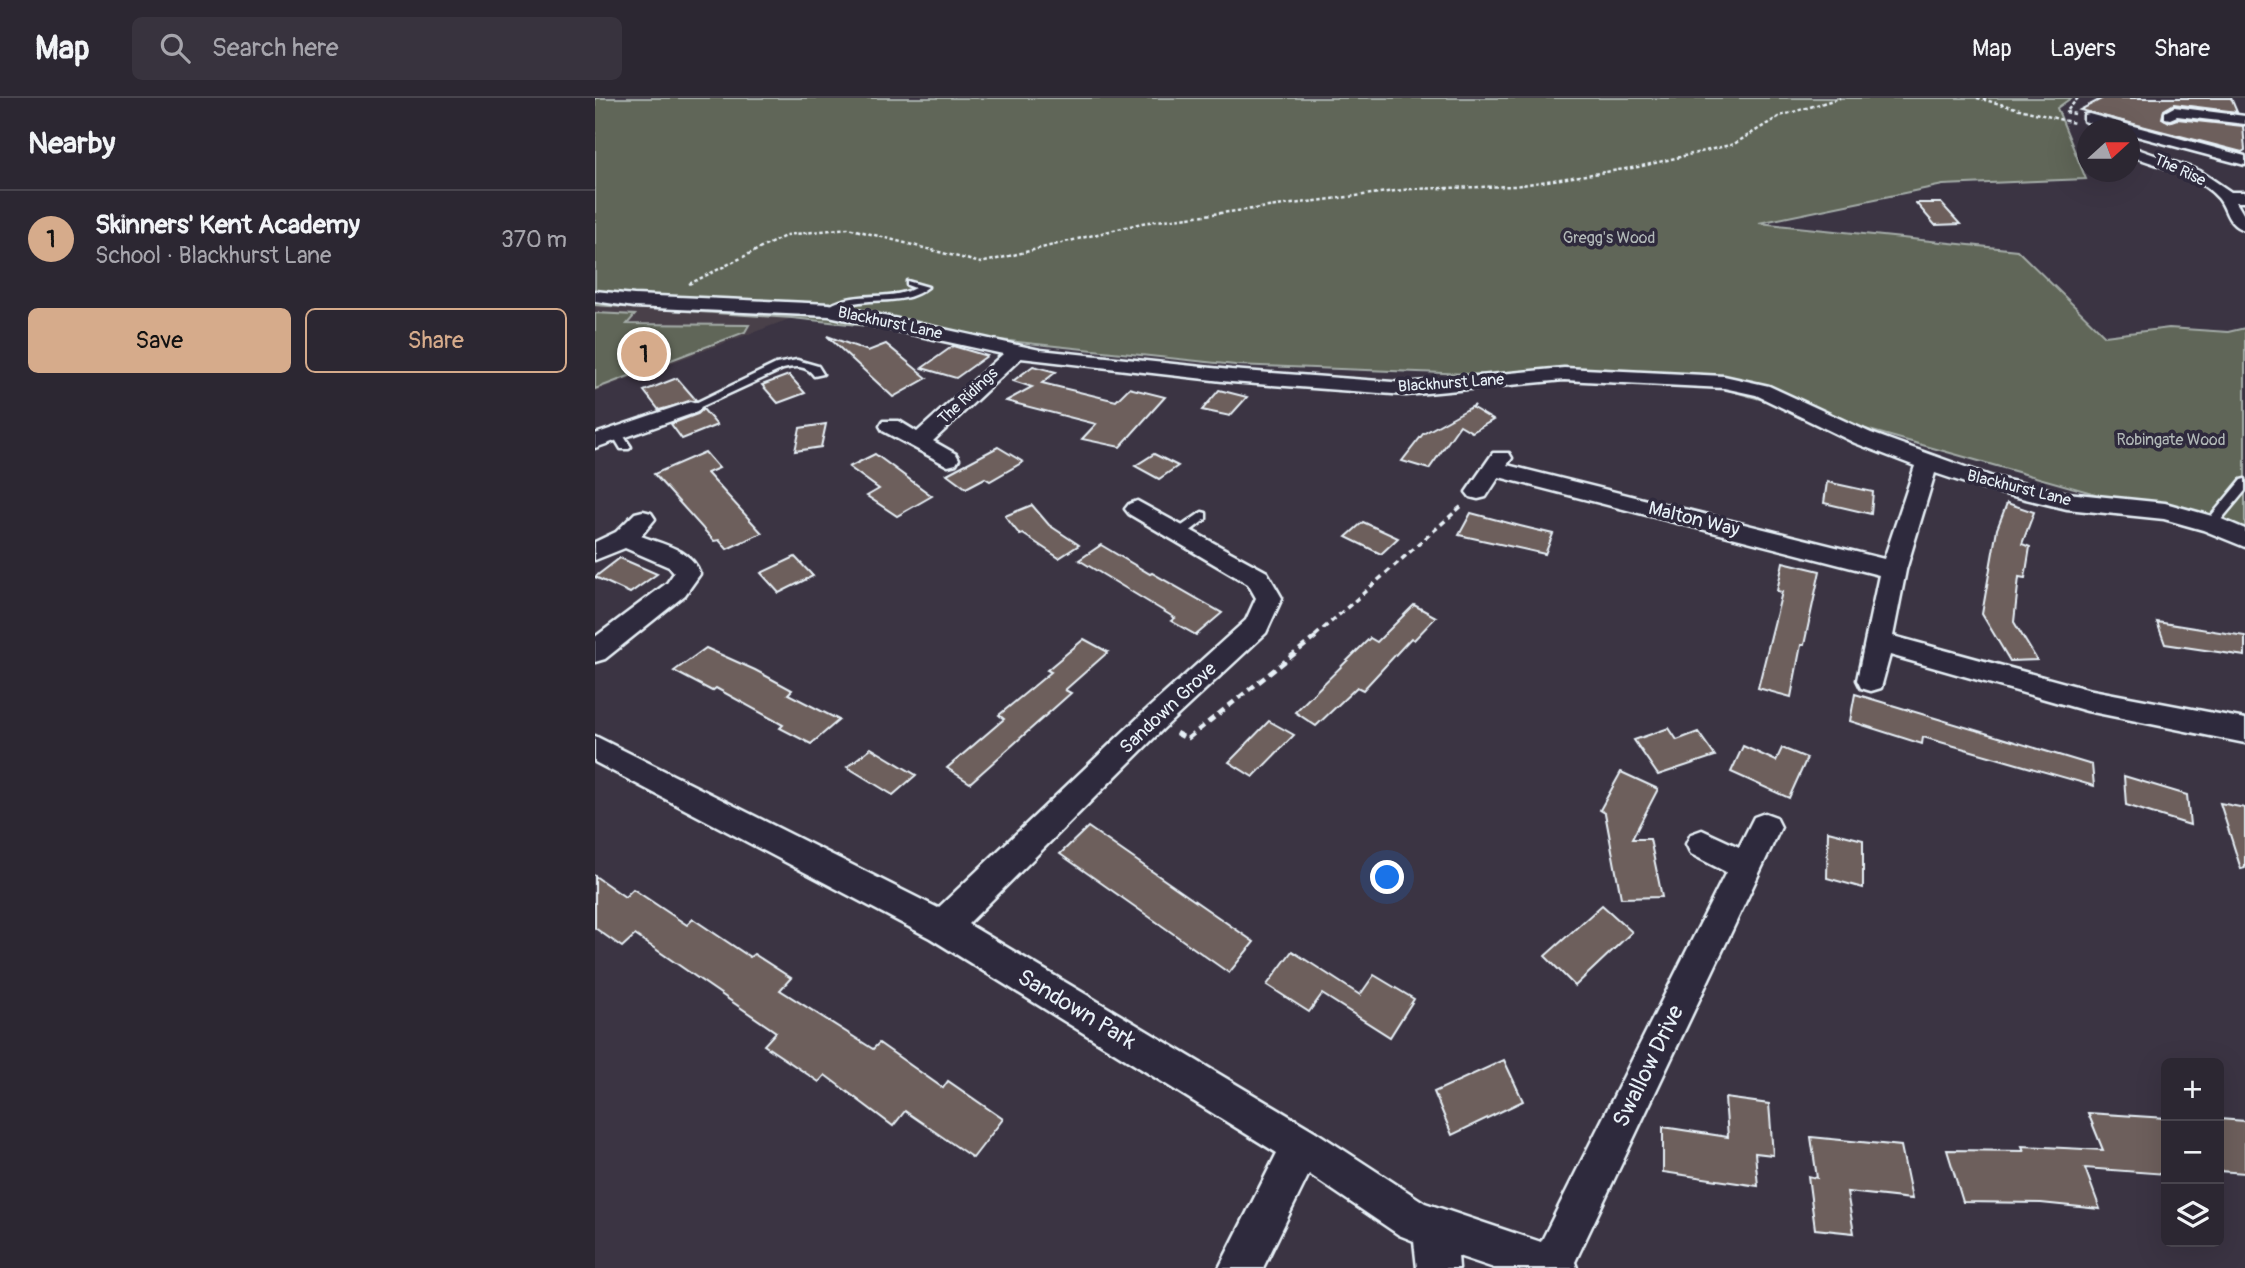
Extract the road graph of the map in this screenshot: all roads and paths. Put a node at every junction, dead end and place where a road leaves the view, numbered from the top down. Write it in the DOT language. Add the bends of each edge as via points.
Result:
graph roads {
  1 [pos="1840,98"];
  2 [pos="1977,98"];
  3 [pos="2066,111"];
  4 [pos="2170,115"];
  5 [pos="2089,118"];
  6 [pos="2092,119"];
  7 [pos="2245,120"];
  8 [pos="2140,133"];
  9 [pos="2140,154"];
  10 [pos="2245,161"];
  11 [pos="2227,197"];
  12 [pos="2245,197"];
  13 [pos="2245,225"];
  14 [pos="910,283"];
  15 [pos="595,296"];
  16 [pos="658,302"];
  17 [pos="829,310"];
  18 [pos="1017,351"];
  19 [pos="818,374"];
  20 [pos="690,408"];
  21 [pos="891,426"];
  22 [pos="595,441"];
  23 [pos="919,442"];
  24 [pos="948,459"];
  25 [pos="1927,463"];
  26 [pos="2245,483"];
  27 [pos="1478,492"];
  28 [pos="1137,509"];
  29 [pos="643,519"];
  30 [pos="2211,524"];
  31 [pos="625,538"];
  32 [pos="2245,539"];
  33 [pos="595,552"];
  34 [pos="1893,570"];
  35 [pos="1878,642"];
  36 [pos="595,652"];
  37 [pos="1871,680"];
  38 [pos="1153,721"];
  39 [pos="2245,731"];
  40 [pos="595,748"];
  41 [pos="1765,827"];
  42 [pos="1702,844"];
  43 [pos="1746,866"];
  44 [pos="943,927"];
  45 [pos="1302,1146"];
  46 [pos="1434,1226"];
  47 [pos="1554,1267"];
  48 [pos="1241,1268"];
  49 [pos="1439,1268"];
  1 -- 16 [label="path" via="1780,116 1734,144 1638,167 1514,186 1411,190 1142,223 981,263 848,228 787,235"];
  2 -- 3 [label="path" via="2065,121"];
  4 -- 7 [label="street" via="2174,111"];
  5 -- 6 [label="street"];
  8 -- 10 [label="street"];
  9 -- 11 [label="street, The Rise" via="2195,174"];
  11 -- 12 [label="street, The Rise"];
  11 -- 13 [label="street, The Rise" via="2238,221"];
  14 -- 17 [label="lane" via="923,287 898,300 847,300"];
  15 -- 16 [label="street, Blackhurst Lane"];
  16 -- 17 [label="street, Blackhurst Lane"];
  17 -- 18 [label="street, Blackhurst Lane"];
  18 -- 23 [label="street, The Ridings"];
  18 -- 25 [label="street, Blackhurst Lane" via="1175,371 1406,389 1564,374 1724,383 1762,390"];
  19 -- 20 [label="lane" via="797,363 780,366"];
  20 -- 22 [label="street" via="621,440"];
  21 -- 23 [label="street, The Ridings"];
  23 -- 24 [label="street, The Ridings"];
  25 -- 30 [label="street, Blackhurst Lane" via="2067,501 2165,511"];
  25 -- 34 [label="street"];
  26 -- 30 [label="lane"];
  27 -- 34 [label="street, Malton Way" via="1498,464"];
  27 -- 38 [label="path" via="1337,619 1187,739"];
  28 -- 38 [label="street, Sandown Grove" via="1191,524 1258,578 1269,598 1257,626"];
  29 -- 31 [label="street"];
  30 -- 32 [label="street, Blackhurst Lane"];
  31 -- 33 [label="street"];
  31 -- 36 [label="street" via="685,566 686,578"];
  34 -- 35 [label="street"];
  35 -- 37 [label="street"];
  35 -- 39 [label="street" via="2087,700"];
  38 -- 44 [label="street, Sandown Grove"];
  40 -- 44 [label="street, Sandown Park"];
  41 -- 43 [label="street, Swallow Drive"];
  42 -- 43 [label="street"];
  43 -- 47 [label="street, Swallow Drive"];
  44 -- 45 [label="street, Sandown Park"];
  45 -- 46 [label="street, Sandown Park" via="1414,1220"];
  45 -- 48 [label="street"];
  46 -- 47 [label="street, Sandown Park"];
  46 -- 49 [label="street"];
}
